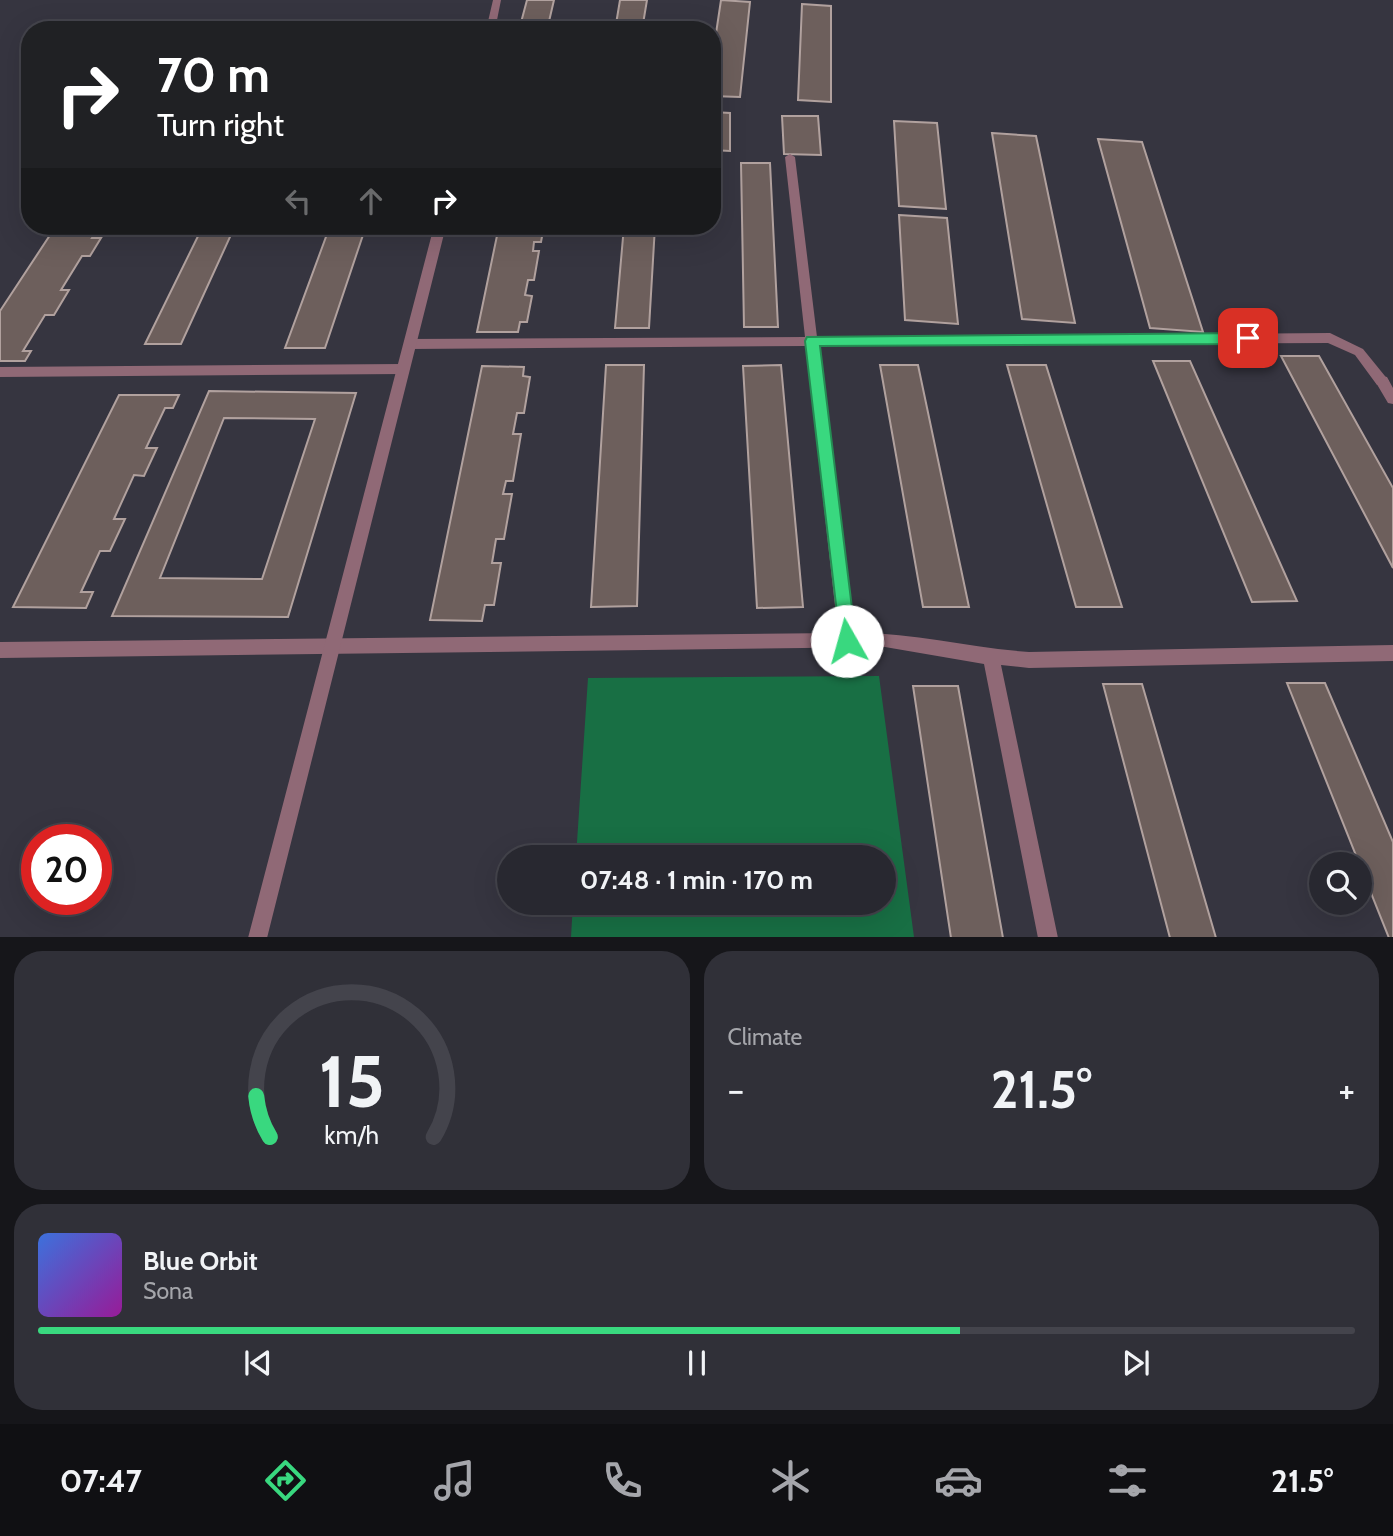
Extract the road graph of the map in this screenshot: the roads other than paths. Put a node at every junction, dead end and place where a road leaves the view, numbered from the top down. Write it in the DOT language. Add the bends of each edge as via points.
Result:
graph roads {
  1 [pos="497,0"];
  2 [pos="492,21"];
  3 [pos="790,157"];
  4 [pos="438,235"];
  5 [pos="812,341"];
  6 [pos="410,344"];
  7 [pos="404,369"];
  8 [pos="0,372"];
  9 [pos="1393,399"];
  10 [pos="847,641"];
  11 [pos="332,647"];
  12 [pos="0,650"];
  13 [pos="1393,653"];
  14 [pos="991,657"];
  15 [pos="257,937"];
  16 [pos="1048,937"];
  1 -- 2 [label="street"];
  3 -- 5 [label="street"];
  4 -- 6 [label="street"];
  5 -- 6 [label="street"];
  5 -- 9 [label="street" via="1330,338 1359,352"];
  5 -- 10 [label="street"];
  6 -- 7 [label="street"];
  7 -- 8 [label="street"];
  7 -- 11 [label="street"];
  10 -- 11 [label="street"];
  10 -- 14 [label="street" via="885,640"];
  11 -- 12 [label="street"];
  11 -- 15 [label="street"];
  13 -- 14 [label="street"];
  14 -- 16 [label="street"];
}
